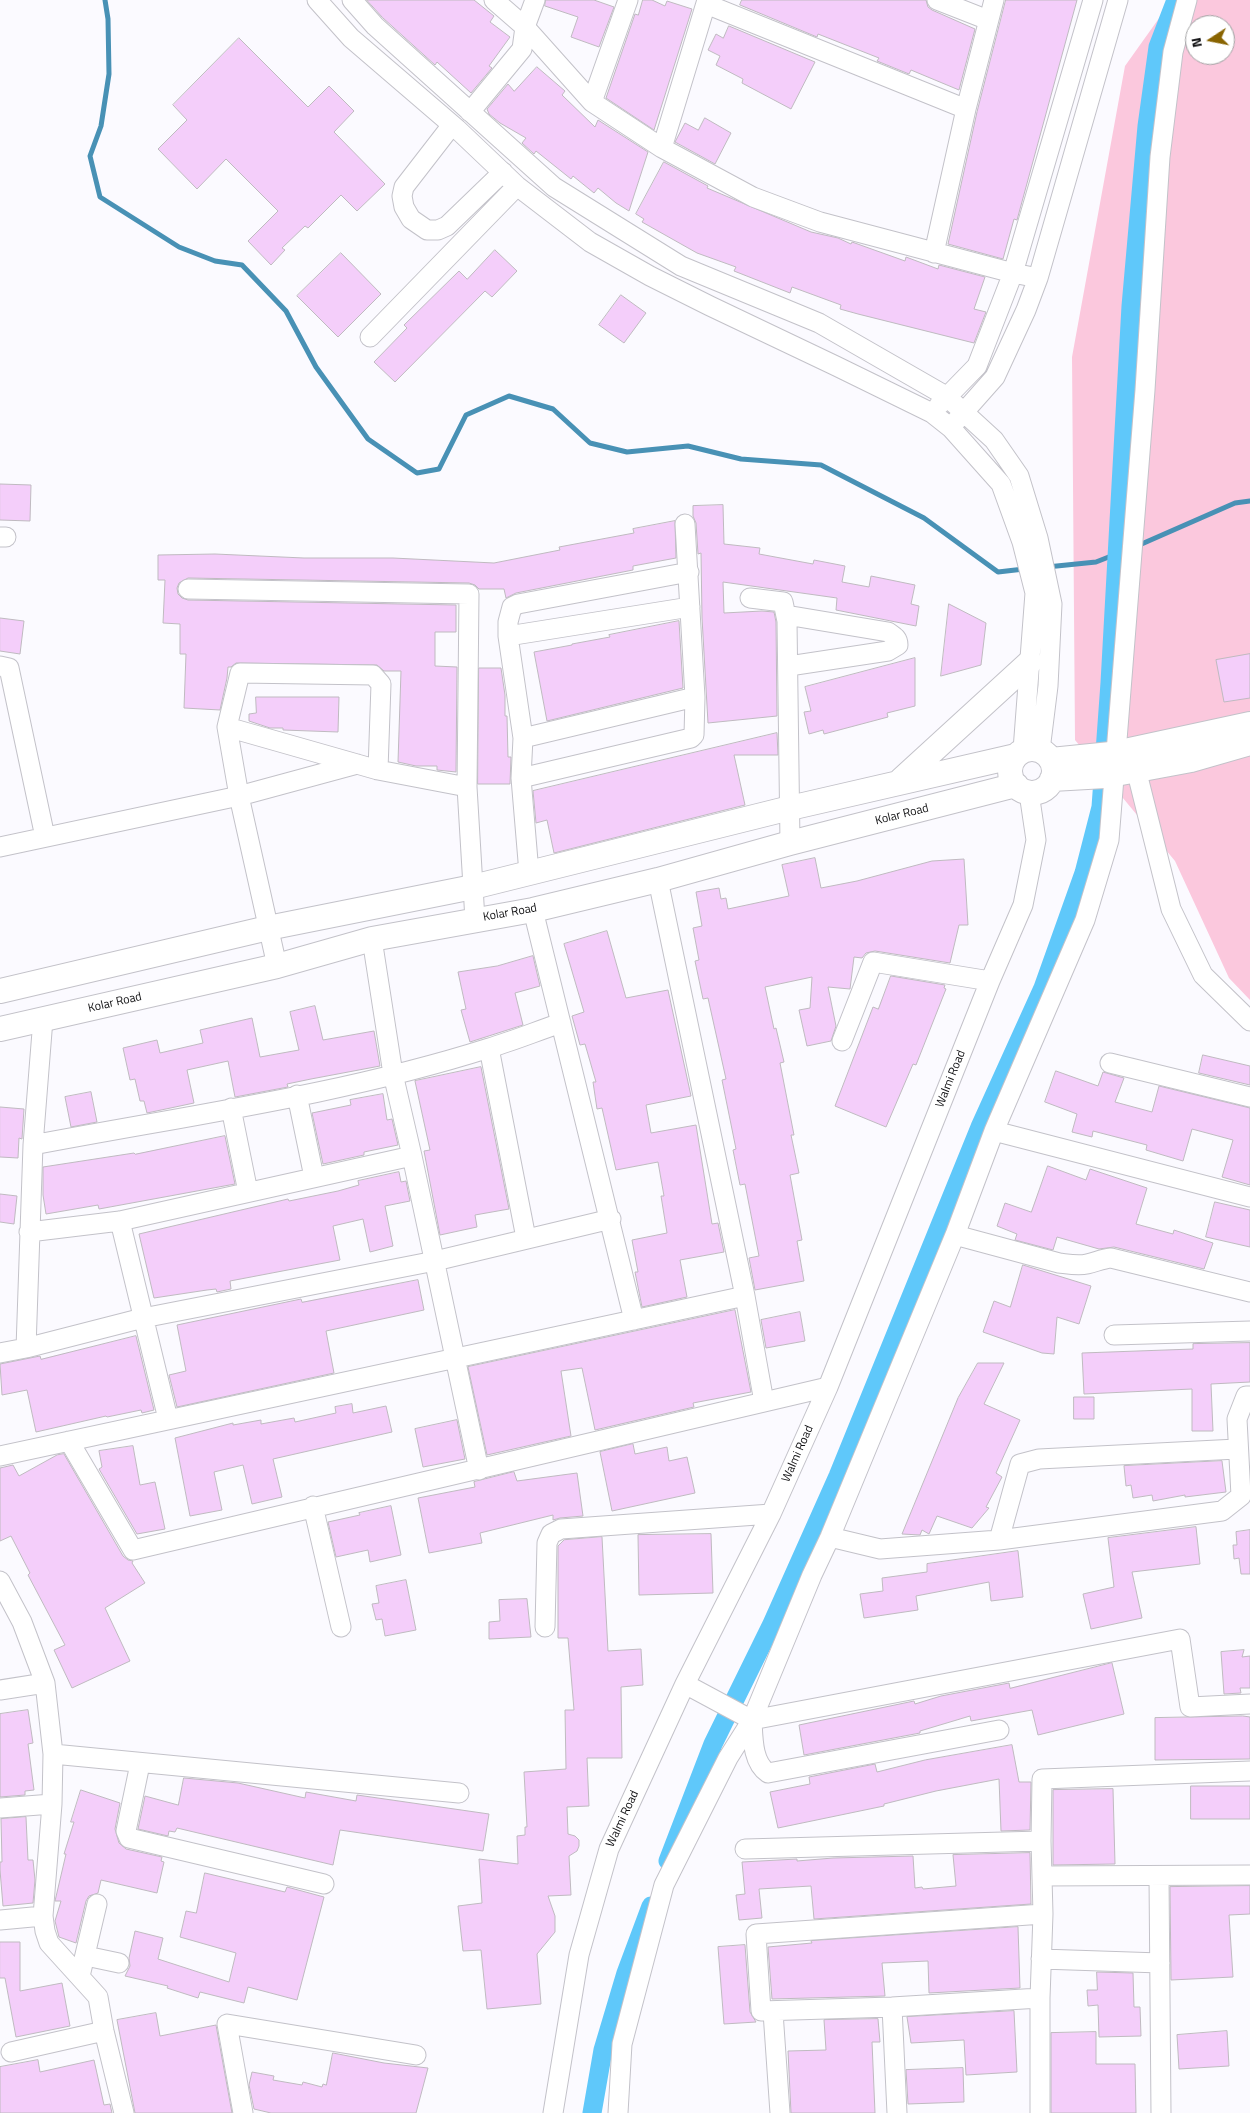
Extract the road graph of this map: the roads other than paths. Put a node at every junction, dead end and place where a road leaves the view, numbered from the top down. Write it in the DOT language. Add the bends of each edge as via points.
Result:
graph roads {
  1 [pos="317,0"];
  2 [pos="352,0"];
  3 [pos="494,0"];
  4 [pos="535,0"];
  5 [pos="628,0"];
  6 [pos="937,0"];
  7 [pos="994,0"];
  8 [pos="1093,0"];
  9 [pos="1118,0"];
  10 [pos="1187,0"];
  11 [pos="707,2"];
  12 [pos="988,20"];
  13 [pos="525,27"];
  14 [pos="592,102"];
  15 [pos="966,109"];
  16 [pos="470,112"];
  17 [pos="452,125"];
  18 [pos="662,148"];
  19 [pos="503,172"];
  20 [pos="517,186"];
  21 [pos="934,253"];
  22 [pos="1013,273"];
  23 [pos="1038,278"];
  24 [pos="370,336"];
  25 [pos="946,396"];
  26 [pos="964,411"];
  27 [pos="932,413"];
  28 [pos="951,428"];
  29 [pos="685,524"];
  30 [pos="1030,540"];
  31 [pos="689,572"];
  32 [pos="188,588"];
  33 [pos="750,598"];
  34 [pos="690,607"];
  35 [pos="786,615"];
  36 [pos="508,636"];
  37 [pos="1030,662"];
  38 [pos="0,666"];
  39 [pos="789,666"];
  40 [pos="695,696"];
  41 [pos="1250,724"];
  42 [pos="227,727"];
  43 [pos="523,738"];
  44 [pos="1250,743"];
  45 [pos="1047,762"];
  46 [pos="357,764"];
  47 [pos="1116,765"];
  48 [pos="378,770"];
  49 [pos="520,778"];
  50 [pos="899,782"];
  51 [pos="466,787"];
  52 [pos="1023,789"];
  53 [pos="239,796"];
  54 [pos="790,808"];
  55 [pos="45,837"];
  56 [pos="790,843"];
  57 [pos="0,847"];
  58 [pos="529,873"];
  59 [pos="658,880"];
  60 [pos="473,887"];
  61 [pos="533,910"];
  62 [pos="475,920"];
  63 [pos="268,928"];
  64 [pos="372,939"];
  65 [pos="277,966"];
  66 [pos="990,981"];
  67 [pos="0,991"];
  68 [pos="43,1019"];
  69 [pos="1250,1021"];
  70 [pos="561,1023"];
  71 [pos="0,1029"];
  72 [pos="842,1040"];
  73 [pos="489,1048"];
  74 [pos="1110,1063"];
  75 [pos="393,1074"];
  76 [pos="297,1096"];
  77 [pos="1250,1097"];
  78 [pos="231,1108"];
  79 [pos="994,1131"];
  80 [pos="33,1145"];
  81 [pos="412,1156"];
  82 [pos="314,1177"];
  83 [pos="248,1192"];
  84 [pos="1250,1198"];
  85 [pos="611,1220"];
  86 [pos="120,1222"];
  87 [pos="29,1232"];
  88 [pos="955,1235"];
  89 [pos="526,1238"];
  90 [pos="434,1261"];
  91 [pos="1250,1292"];
  92 [pos="745,1296"];
  93 [pos="143,1318"];
  94 [pos="634,1320"];
  95 [pos="1250,1331"];
  96 [pos="1114,1335"];
  97 [pos="26,1348"];
  98 [pos="0,1353"];
  99 [pos="456,1358"];
  100 [pos="828,1387"];
  101 [pos="1250,1396"];
  102 [pos="764,1402"];
  103 [pos="168,1419"];
  104 [pos="69,1441"];
  105 [pos="1237,1449"];
  106 [pos="0,1456"];
  107 [pos="479,1470"];
  108 [pos="313,1506"];
  109 [pos="771,1514"];
  110 [pos="830,1537"];
  111 [pos="999,1540"];
  112 [pos="0,1581"];
  113 [pos="545,1627"];
  114 [pos="341,1628"];
  115 [pos="45,1683"];
  116 [pos="685,1684"];
  117 [pos="0,1690"];
  118 [pos="1250,1704"];
  119 [pos="752,1720"];
  120 [pos="999,1730"];
  121 [pos="53,1754"];
  122 [pos="140,1764"];
  123 [pos="1250,1771"];
  124 [pos="459,1793"];
  125 [pos="52,1804"];
  126 [pos="0,1808"];
  127 [pos="1041,1841"];
  128 [pos="745,1849"];
  129 [pos="1250,1875"];
  130 [pos="1042,1876"];
  131 [pos="1160,1877"];
  132 [pos="324,1884"];
  133 [pos="97,1904"];
  134 [pos="1043,1914"];
  135 [pos="43,1916"];
  136 [pos="0,1920"];
  137 [pos="86,1956"];
  138 [pos="1041,1959"];
  139 [pos="119,1963"];
  140 [pos="1160,1963"];
  141 [pos="80,1976"];
  142 [pos="1040,1998"];
  143 [pos="892,2007"];
  144 [pos="773,2012"];
  145 [pos="104,2031"];
  146 [pos="11,2052"];
  147 [pos="416,2055"];
  148 [pos="124,2113"];
  149 [pos="243,2113"];
  150 [pos="553,2113"];
  151 [pos="618,2113"];
  152 [pos="780,2113"];
  153 [pos="897,2113"];
  154 [pos="1040,2113"];
  155 [pos="1161,2113"];
  1 -- 17 [label="street" via="351,38"];
  2 -- 16 [label="street"];
  3 -- 13 [label="street"];
  4 -- 13 [label="street"];
  5 -- 14 [label="street"];
  6 -- 12 [label="street"];
  7 -- 12 [label="street"];
  8 -- 22 [label="street"];
  9 -- 23 [label="street"];
  10 -- 47 [label="street" via="1173,52 1160,156"];
  11 -- 15 [label="street"];
  11 -- 18 [label="street"];
  12 -- 15 [label="street"];
  13 -- 14 [label="street"];
  13 -- 16 [label="street" via="522,49"];
  14 -- 18 [label="street"];
  15 -- 21 [label="street"];
  16 -- 25 [label="street" via="554,187 681,266 819,323"];
  17 -- 19 [label="street"];
  17 -- 19 [label="street" via="404,187 404,206 417,224 427,230 447,226"];
  18 -- 21 [label="street" via="753,197 820,222"];
  19 -- 20 [label="street"];
  20 -- 24 [label="street"];
  20 -- 27 [label="street" via="590,242 650,276"];
  21 -- 22 [label="street"];
  22 -- 23 [label="street"];
  22 -- 25 [label="street" via="977,366"];
  23 -- 26 [label="street" via="995,377"];
  25 -- 26 [label="street"];
  25 -- 27 [label="street"];
  26 -- 28 [label="street"];
  26 -- 30 [label="street" via="994,440 1019,476"];
  27 -- 28 [label="street"];
  28 -- 30 [label="street" via="1000,484"];
  29 -- 31 [label="street"];
  30 -- 37 [label="street" via="1035,593"];
  30 -- 45 [label="street" via="1052,604"];
  31 -- 34 [label="street"];
  31 -- 36 [label="street" via="518,604 510,613"];
  32 -- 51 [label="street" via="469,594"];
  33 -- 35 [label="street" via="783,602"];
  34 -- 36 [label="street"];
  34 -- 40 [label="street"];
  35 -- 39 [label="street"];
  35 -- 39 [label="street" via="888,632 898,641 898,645 888,652"];
  36 -- 43 [label="street"];
  37 -- 45 [label="street"];
  37 -- 50 [label="main road"];
  38 -- 55 [label="street" via="9,668"];
  39 -- 54 [label="street"];
  40 -- 43 [label="street"];
  40 -- 49 [label="street" via="695,730 691,738"];
  41 -- 47 [label="main road"];
  42 -- 46 [label="street"];
  42 -- 48 [label="street" via="240,673 373,675 380,684"];
  42 -- 53 [label="street"];
  43 -- 49 [label="street"];
  44 -- 47 [label="main road" via="1191,760"];
  45 -- 47 [label="main road"];
  45 -- 50 [label="main road"];
  45 -- 52 [label="main road, Kolar Road" via="1047,787 1039,792"];
  45 -- 52 [label="main road" via="1012,762 1010,771"];
  46 -- 48 [label="street"];
  46 -- 53 [label="street"];
  47 -- 69 [label="street" via="1172,909 1203,975"];
  47 -- 79 [label="street" via="1109,840 1085,920"];
  48 -- 51 [label="street"];
  49 -- 58 [label="street"];
  50 -- 54 [label="main road"];
  51 -- 60 [label="street"];
  52 -- 56 [label="main road, Kolar Road" via="989,793"];
  52 -- 66 [label="street, Walmi Road" via="1036,840 1023,905"];
  53 -- 55 [label="street"];
  53 -- 63 [label="street"];
  54 -- 56 [label="street"];
  54 -- 58 [label="main road"];
  55 -- 57 [label="street"];
  56 -- 59 [label="main road, Kolar Road"];
  58 -- 60 [label="main road"];
  58 -- 61 [label="main road"];
  59 -- 61 [label="main road, Kolar Road"];
  59 -- 92 [label="street"];
  60 -- 62 [label="street"];
  60 -- 63 [label="main road"];
  61 -- 62 [label="main road, Kolar Road"];
  61 -- 70 [label="street"];
  62 -- 64 [label="main road, Kolar Road"];
  63 -- 65 [label="street"];
  63 -- 67 [label="main road"];
  64 -- 65 [label="main road, Kolar Road"];
  64 -- 75 [label="street"];
  65 -- 68 [label="main road, Kolar Road"];
  66 -- 72 [label="street" via="874,962"];
  66 -- 100 [label="street, Walmi Road"];
  68 -- 71 [label="main road, Kolar Road"];
  68 -- 80 [label="street"];
  70 -- 73 [label="street"];
  70 -- 85 [label="street"];
  73 -- 75 [label="street"];
  73 -- 89 [label="street"];
  74 -- 77 [label="street"];
  75 -- 76 [label="street"];
  75 -- 81 [label="street"];
  76 -- 78 [label="street"];
  76 -- 82 [label="street"];
  78 -- 80 [label="street"];
  78 -- 83 [label="street"];
  79 -- 84 [label="street"];
  79 -- 88 [label="street"];
  80 -- 87 [label="street"];
  81 -- 82 [label="street"];
  81 -- 90 [label="street"];
  82 -- 83 [label="street"];
  83 -- 86 [label="street"];
  85 -- 89 [label="street"];
  85 -- 94 [label="street"];
  86 -- 87 [label="street"];
  86 -- 93 [label="street"];
  87 -- 97 [label="street"];
  88 -- 91 [label="street" via="1059,1263 1088,1264 1111,1258"];
  88 -- 110 [label="street"];
  89 -- 90 [label="street"];
  90 -- 93 [label="street"];
  90 -- 99 [label="street"];
  92 -- 94 [label="street"];
  92 -- 102 [label="street"];
  93 -- 97 [label="street"];
  93 -- 103 [label="street"];
  94 -- 99 [label="street"];
  95 -- 96 [label="street"];
  97 -- 98 [label="street"];
  99 -- 103 [label="street"];
  99 -- 107 [label="street"];
  100 -- 102 [label="street"];
  100 -- 109 [label="street, Walmi Road"];
  101 -- 105 [label="street" via="1246,1396 1237,1420"];
  102 -- 107 [label="street"];
  103 -- 104 [label="street"];
  104 -- 106 [label="street"];
  104 -- 108 [label="street" via="133,1550"];
  105 -- 111 [label="street" via="1241,1496 1222,1511"];
  105 -- 111 [label="street" via="1039,1459 1020,1464"];
  107 -- 108 [label="street"];
  108 -- 114 [label="street"];
  109 -- 113 [label="street" via="561,1529 551,1534 547,1543"];
  109 -- 116 [label="street, Walmi Road"];
  110 -- 111 [label="street" via="880,1548"];
  110 -- 119 [label="street"];
  112 -- 115 [label="street" via="22,1622"];
  115 -- 117 [label="street"];
  115 -- 121 [label="street"];
  116 -- 119 [label="street"];
  116 -- 150 [label="street, Walmi Road" via="609,1849 579,1955"];
  118 -- 119 [label="street" via="1190,1707 1180,1638"];
  119 -- 120 [label="street" via="756,1755 761,1768 768,1774"];
  119 -- 151 [label="street" via="728,1758 664,1885 622,2044"];
  121 -- 122 [label="street"];
  121 -- 125 [label="street"];
  122 -- 124 [label="street"];
  122 -- 132 [label="street" via="126,1831 129,1838"];
  123 -- 127 [label="street" via="1042,1779"];
  125 -- 126 [label="street"];
  125 -- 135 [label="street"];
  127 -- 128 [label="street"];
  127 -- 130 [label="street"];
  129 -- 131 [label="street"];
  130 -- 131 [label="street"];
  130 -- 134 [label="street"];
  131 -- 140 [label="street"];
  133 -- 137 [label="street"];
  134 -- 138 [label="street"];
  134 -- 144 [label="street" via="756,1934 761,2011"];
  135 -- 136 [label="street"];
  135 -- 141 [label="street" via="50,1943"];
  137 -- 139 [label="street"];
  137 -- 141 [label="street"];
  138 -- 140 [label="street"];
  138 -- 142 [label="street"];
  140 -- 155 [label="street"];
  141 -- 145 [label="street" via="98,1997"];
  142 -- 143 [label="street"];
  142 -- 154 [label="street"];
  143 -- 144 [label="street"];
  143 -- 153 [label="street"];
  144 -- 152 [label="street"];
  145 -- 146 [label="street"];
  145 -- 148 [label="street"];
  147 -- 149 [label="street" via="227,2024"];
}
